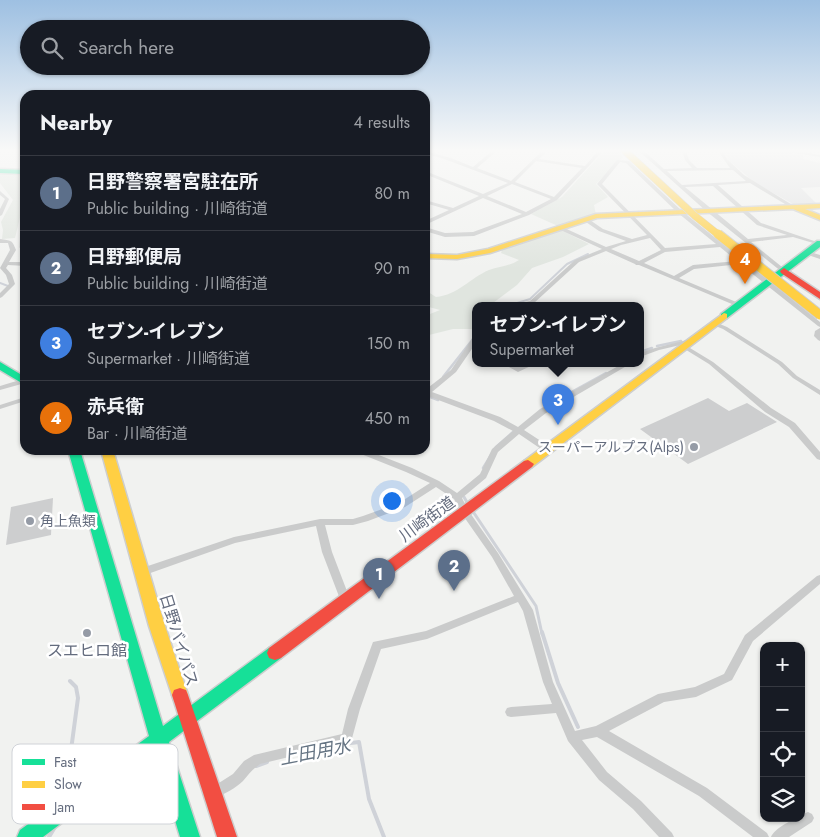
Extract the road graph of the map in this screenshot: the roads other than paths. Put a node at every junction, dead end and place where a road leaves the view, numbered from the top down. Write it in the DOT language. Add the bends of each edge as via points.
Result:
graph roads {
  1 [pos="456,190"];
  2 [pos="469,190"];
  3 [pos="496,190"];
  4 [pos="530,190"];
  5 [pos="564,190"];
  6 [pos="605,190"];
  7 [pos="656,190"];
  8 [pos="666,190"];
  9 [pos="678,190"];
  10 [pos="686,190"];
  11 [pos="721,190"];
  12 [pos="764,190"];
  13 [pos="0,192"];
  14 [pos="484,196"];
  15 [pos="477,199"];
  16 [pos="555,199"];
  17 [pos="430,203"];
  18 [pos="792,206"];
  19 [pos="820,206"];
  20 [pos="742,208"];
  21 [pos="454,210"];
  22 [pos="708,210"];
  23 [pos="680,212"];
  24 [pos="0,214"];
  25 [pos="527,214"];
  26 [pos="629,214"];
  27 [pos="520,217"];
  28 [pos="820,218"];
  29 [pos="585,219"];
  30 [pos="430,221"];
  31 [pos="558,227"];
  32 [pos="430,230"];
  33 [pos="796,235"];
  34 [pos="651,236"];
  35 [pos="0,241"];
  36 [pos="632,241"];
  37 [pos="746,241"];
  38 [pos="819,243"];
  39 [pos="720,246"];
  40 [pos="605,250"];
  41 [pos="664,250"];
  42 [pos="807,253"];
  43 [pos="430,256"];
  44 [pos="820,256"];
  45 [pos="740,262"];
  46 [pos="5,263"];
  47 [pos="20,264"];
  48 [pos="638,264"];
  49 [pos="784,271"];
  50 [pos="674,278"];
  51 [pos="766,284"];
  52 [pos="0,296"];
  53 [pos="820,296"];
  54 [pos="532,302"];
  55 [pos="739,305"];
  56 [pos="820,305"];
  57 [pos="820,315"];
  58 [pos="715,324"];
  59 [pos="820,326"];
  60 [pos="820,330"];
  61 [pos="820,339"];
  62 [pos="472,343"];
  63 [pos="689,344"];
  64 [pos="644,354"];
  65 [pos="0,365"];
  66 [pos="512,367"];
  67 [pos="525,367"];
  68 [pos="622,367"];
  69 [pos="20,379"];
  70 [pos="20,383"];
  71 [pos="0,388"];
  72 [pos="430,390"];
  73 [pos="820,393"];
  74 [pos="430,394"];
  75 [pos="20,401"];
  76 [pos="0,407"];
  77 [pos="519,431"];
  78 [pos="547,449"];
  79 [pos="75,455"];
  80 [pos="107,455"];
  81 [pos="371,455"];
  82 [pos="820,457"];
  83 [pos="436,483"];
  84 [pos="457,497"];
  85 [pos="465,512"];
  86 [pos="320,522"];
  87 [pos="142,572"];
  88 [pos="820,579"];
  89 [pos="522,597"];
  90 [pos="346,599"];
  91 [pos="559,708"];
  92 [pos="511,712"];
  93 [pos="187,718"];
  94 [pos="598,731"];
  95 [pos="572,737"];
  96 [pos="158,739"];
  97 [pos="151,744"];
  98 [pos="160,744"];
  99 [pos="213,793"];
  100 [pos="178,800"];
  101 [pos="808,818"];
  102 [pos="44,824"];
  103 [pos="27,837"];
  104 [pos="190,837"];
  105 [pos="228,837"];
  106 [pos="668,837"];
  107 [pos="763,837"];
  108 [pos="777,837"];
  1 -- 15 [label="street"];
  2 -- 14 [label="street"];
  3 -- 14 [label="street"];
  4 -- 16 [label="street"];
  5 -- 16 [label="street"];
  6 -- 26 [label="street"];
  7 -- 23 [label="street"];
  8 -- 57 [label="main road, bridge"];
  9 -- 56 [label="main road"];
  10 -- 22 [label="street"];
  11 -- 20 [label="street"];
  12 -- 18 [label="street"];
  13 -- 24 [label="street" via="8,199"];
  14 -- 15 [label="street"];
  14 -- 25 [label="street"];
  15 -- 21 [label="street"];
  15 -- 27 [label="street"];
  16 -- 25 [label="street"];
  17 -- 21 [label="street"];
  18 -- 19 [label="main road"];
  18 -- 20 [label="main road"];
  18 -- 28 [label="main road"];
  20 -- 22 [label="main road"];
  20 -- 33 [label="street" via="758,224"];
  21 -- 30 [label="street"];
  22 -- 23 [label="main road"];
  22 -- 37 [label="street"];
  23 -- 26 [label="main road"];
  23 -- 39 [label="street"];
  25 -- 27 [label="street"];
  26 -- 29 [label="main road"];
  26 -- 34 [label="street"];
  27 -- 32 [label="street" via="474,234 445,235"];
  29 -- 31 [label="main road"];
  29 -- 36 [label="street" via="601,230"];
  31 -- 40 [label="street"];
  31 -- 43 [label="main road" via="482,253"];
  33 -- 37 [label="street"];
  33 -- 38 [label="street"];
  34 -- 36 [label="street"];
  34 -- 41 [label="street"];
  35 -- 46 [label="street" via="10,242 13,250"];
  36 -- 40 [label="street"];
  37 -- 49 [label="street"];
  38 -- 42 [label="main road, 川崎街道"];
  39 -- 41 [label="street"];
  39 -- 45 [label="street"];
  40 -- 48 [label="street"];
  40 -- 54 [label="street" via="572,264"];
  41 -- 48 [label="street"];
  42 -- 44 [label="street"];
  42 -- 49 [label="main road, 川崎街道"];
  45 -- 50 [label="street" via="693,267"];
  45 -- 51 [label="street"];
  46 -- 47 [label="street"];
  46 -- 52 [label="street" via="3,268 12,284"];
  48 -- 50 [label="street"];
  49 -- 51 [label="main road, 川崎街道"];
  49 -- 53 [label="main road"];
  50 -- 55 [label="street"];
  51 -- 55 [label="main road, 川崎街道"];
  51 -- 59 [label="street"];
  55 -- 58 [label="main road, 川崎街道"];
  58 -- 63 [label="main road, 川崎街道"];
  58 -- 73 [label="street" via="780,363"];
  60 -- 61 [label="street" via="817,336"];
  62 -- 72 [label="street" via="454,371"];
  63 -- 64 [label="street"];
  63 -- 78 [label="main road, 川崎街道"];
  63 -- 82 [label="street" via="768,410 792,425"];
  65 -- 69 [label="main road"];
  66 -- 67 [label="street" via="518,370"];
  68 -- 77 [label="street" via="543,411"];
  70 -- 71 [label="street"];
  74 -- 77 [label="street"];
  75 -- 76 [label="street"];
  77 -- 78 [label="street"];
  77 -- 84 [label="street" via="495,451 483,476"];
  78 -- 85 [label="main road, 川崎街道"];
  79 -- 96 [label="main road"];
  80 -- 87 [label="main road, 日野バイパス"];
  81 -- 83 [label="street"];
  83 -- 84 [label="street"];
  83 -- 86 [label="street" via="402,505 365,519"];
  84 -- 85 [label="street"];
  85 -- 89 [label="street"];
  85 -- 90 [label="main road, 川崎街道"];
  86 -- 87 [label="street" via="212,546"];
  86 -- 90 [label="street" via="327,552"];
  87 -- 93 [label="main road, 日野バイパス"];
  88 -- 94 [label="street" via="749,638 728,677 696,692 662,698"];
  89 -- 91 [label="street"];
  89 -- 99 [label="street" via="427,635 377,645 347,738 258,759"];
  90 -- 93 [label="main road, 川崎街道"];
  91 -- 92 [label="street"];
  91 -- 95 [label="street"];
  93 -- 96 [label="main road, 川崎街道"];
  93 -- 99 [label="main road, 日野バイパス"];
  94 -- 95 [label="street"];
  94 -- 107 [label="street" via="703,792"];
  95 -- 106 [label="street" via="603,776"];
  96 -- 97 [label="main road, 川崎街道"];
  96 -- 98 [label="main road"];
  99 -- 105 [label="main road, 日野バイパス"];
  100 -- 104 [label="main road"];
  101 -- 108 [label="street"];
  102 -- 103 [label="main road, 川崎街道"];
}
